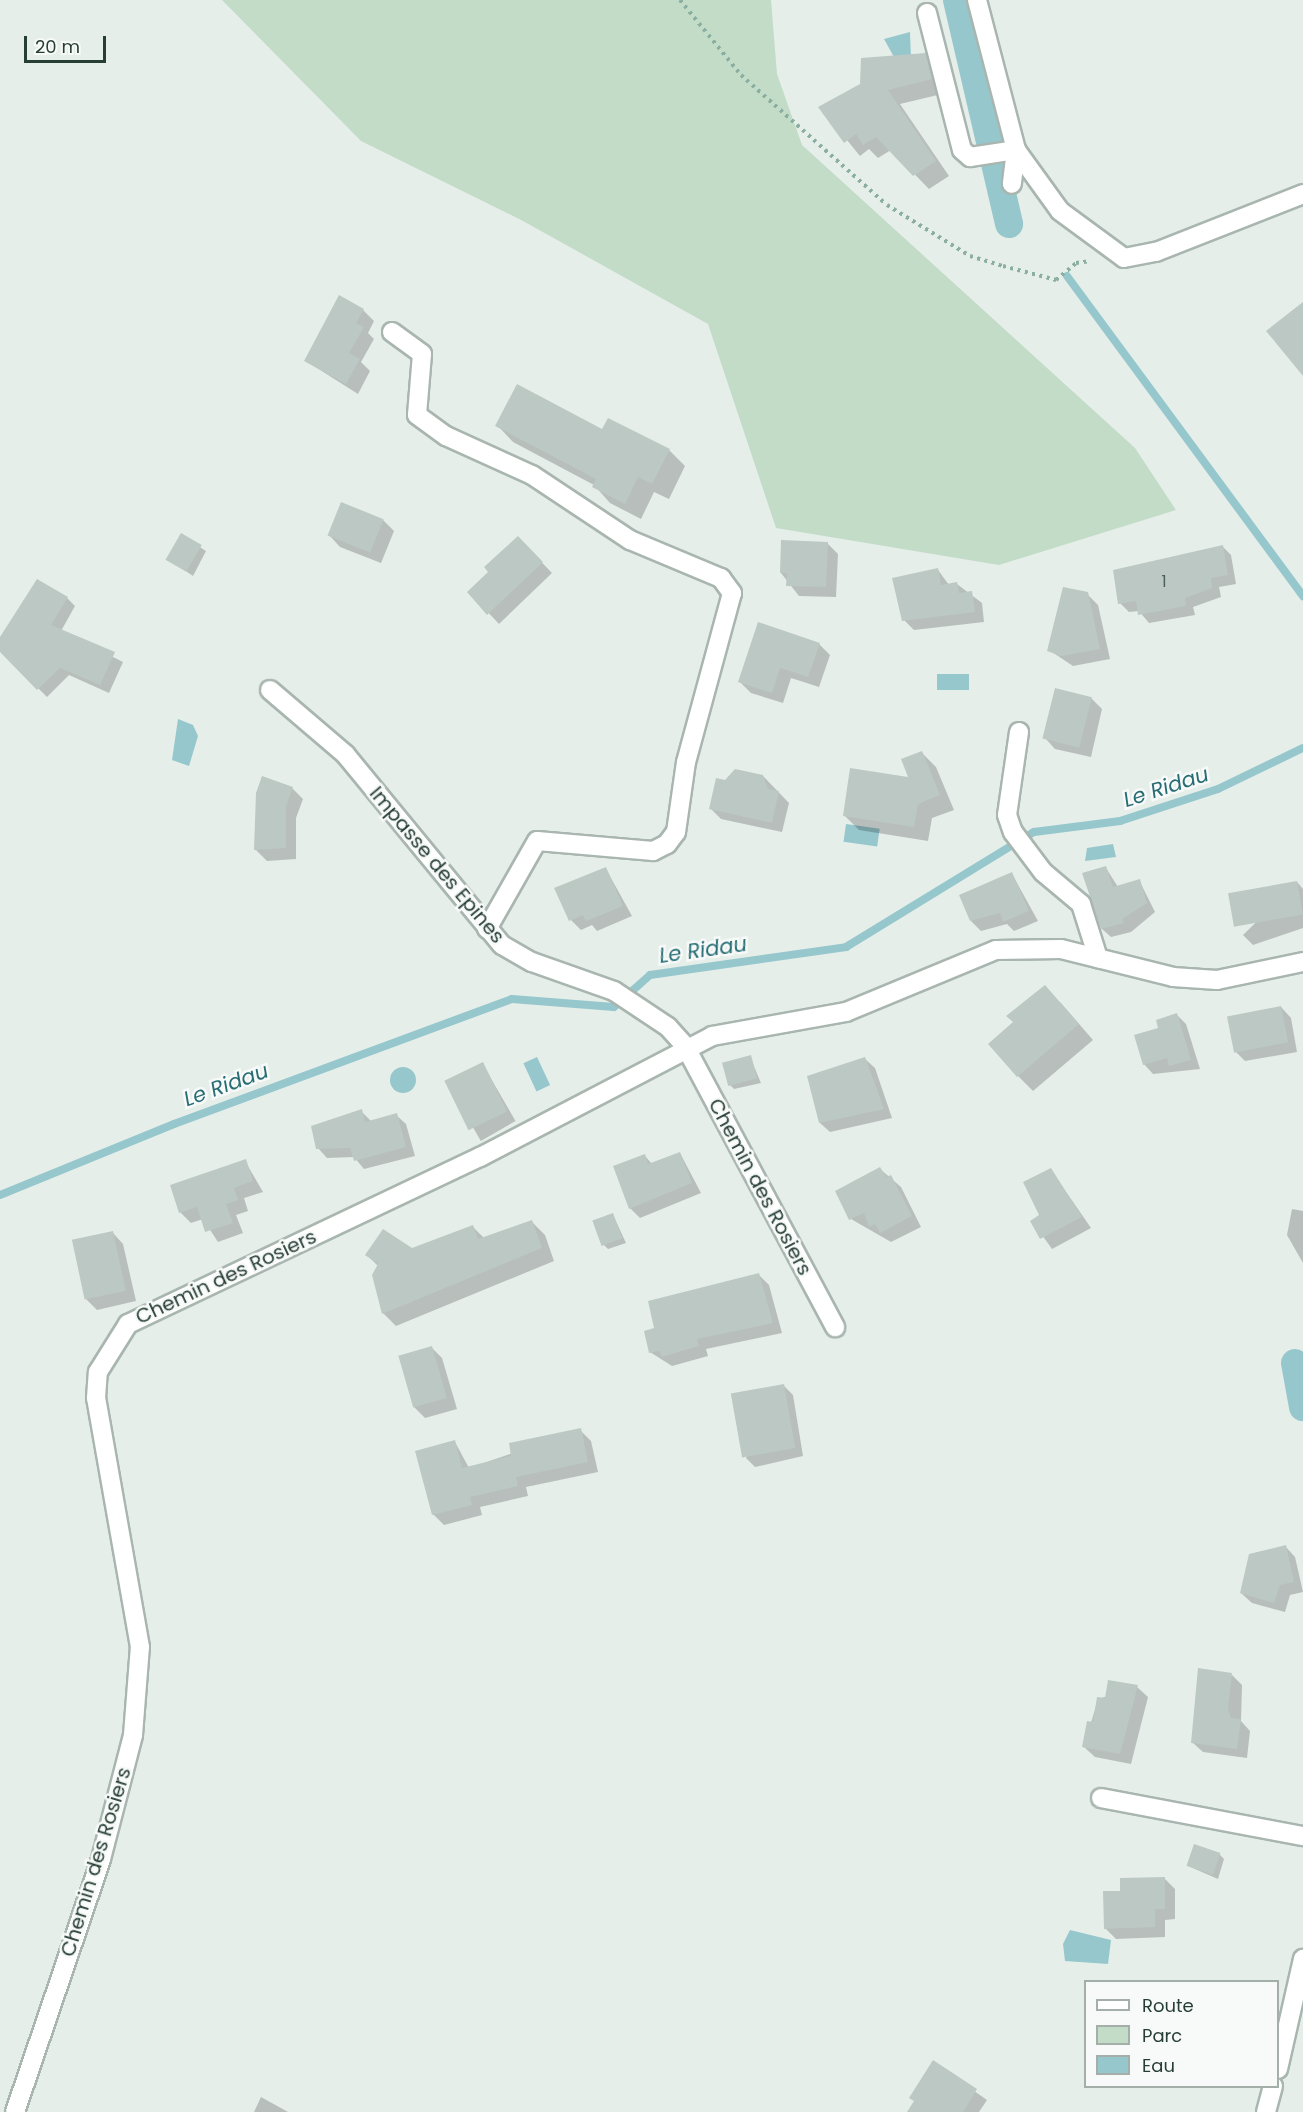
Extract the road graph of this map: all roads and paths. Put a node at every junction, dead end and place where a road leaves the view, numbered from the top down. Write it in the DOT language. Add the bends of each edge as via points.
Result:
graph roads {
  1 [pos="680,0"];
  2 [pos="977,0"];
  3 [pos="927,13"];
  4 [pos="1016,150"];
  5 [pos="1012,184"];
  6 [pos="1303,194"];
  7 [pos="1076,263"];
  8 [pos="392,332"];
  9 [pos="270,690"];
  10 [pos="1019,732"];
  11 [pos="487,929"];
  12 [pos="1098,958"];
  13 [pos="1303,962"];
  14 [pos="685,1046"];
  15 [pos="835,1327"];
  16 [pos="1101,1798"];
  17 [pos="1303,1836"];
  18 [pos="1303,1959"];
  19 [pos="1279,2064"];
  20 [pos="1272,2088"];
  21 [pos="15,2112"];
  22 [pos="1266,2112"];
  1 -- 7 [label="path" via="741,75 887,205 970,256 1056,280"];
  2 -- 4 [label="street"];
  3 -- 4 [label="street" via="955,134 970,157"];
  4 -- 5 [label="street"];
  4 -- 6 [label="street" via="1060,211 1124,258 1156,252"];
  8 -- 11 [label="street" via="422,354 417,414 446,436 532,475 630,540 721,578 732,593 686,762 676,832 653,851 537,841"];
  9 -- 11 [label="street, Impasse des Epines" via="345,754"];
  10 -- 12 [label="street" via="1007,815 1025,851 1081,904"];
  11 -- 14 [label="street, Impasse des Epines" via="532,963 614,991 644,1007"];
  12 -- 13 [label="street, Chemin des Rosiers" via="1173,978 1217,980"];
  12 -- 14 [label="street, Chemin des Rosiers" via="1030,946 996,950 846,1012 740,1030"];
  14 -- 15 [label="street, Chemin des Rosiers"];
  14 -- 21 [label="street, Chemin des Rosiers" via="480,1157 146,1312 112,1343 98,1372 96,1398 140,1647 139,1694 125,1776"];
  16 -- 17 [label="street"];
  18 -- 19 [label="street"];
  20 -- 22 [label="street"];
}
